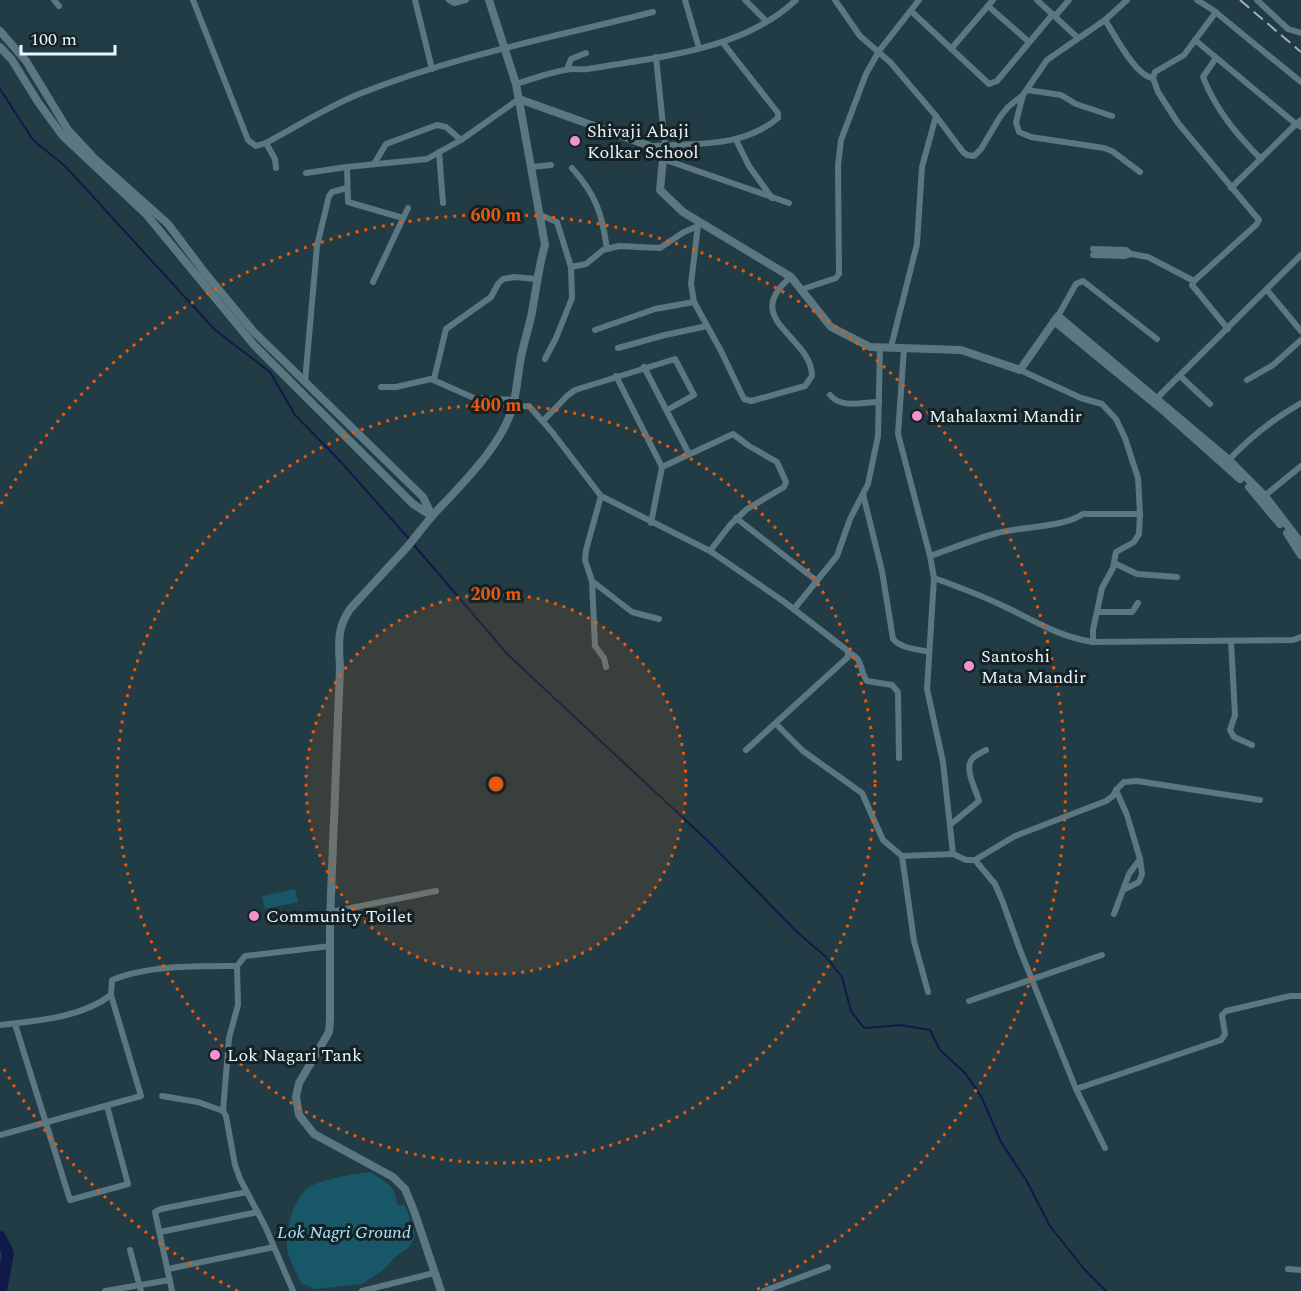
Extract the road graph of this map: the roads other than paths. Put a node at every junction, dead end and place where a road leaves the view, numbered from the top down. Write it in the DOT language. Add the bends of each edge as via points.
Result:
graph roads {
  1 [pos="192,0"];
  2 [pos="415,0"];
  3 [pos="449,0"];
  4 [pos="466,0"];
  5 [pos="489,0"];
  6 [pos="685,0"];
  7 [pos="745,0"];
  8 [pos="796,0"];
  9 [pos="835,0"];
  10 [pos="919,0"];
  11 [pos="993,0"];
  12 [pos="1037,0"];
  13 [pos="1069,0"];
  14 [pos="1197,0"];
  15 [pos="1257,0"];
  16 [pos="1125,1"];
  17 [pos="988,6"];
  18 [pos="911,11"];
  19 [pos="653,12"];
  20 [pos="1216,12"];
  21 [pos="1054,15"];
  22 [pos="1105,20"];
  23 [pos="766,21"];
  24 [pos="0,32"];
  25 [pos="1301,33"];
  26 [pos="1078,38"];
  27 [pos="1195,40"];
  28 [pos="1029,42"];
  29 [pos="723,43"];
  30 [pos="0,47"];
  31 [pos="504,47"];
  32 [pos="699,48"];
  33 [pos="951,50"];
  34 [pos="879,51"];
  35 [pos="586,53"];
  36 [pos="656,57"];
  37 [pos="1216,58"];
  38 [pos="432,69"];
  39 [pos="567,69"];
  40 [pos="1153,78"];
  41 [pos="1301,82"];
  42 [pos="516,84"];
  43 [pos="1025,92"];
  44 [pos="519,99"];
  45 [pos="936,116"];
  46 [pos="1112,116"];
  47 [pos="1299,124"];
  48 [pos="461,140"];
  49 [pos="736,140"];
  50 [pos="266,143"];
  51 [pos="665,145"];
  52 [pos="652,146"];
  53 [pos="439,152"];
  54 [pos="663,159"];
  55 [pos="1261,159"];
  56 [pos="374,164"];
  57 [pos="551,165"];
  58 [pos="347,167"];
  59 [pos="532,167"];
  60 [pos="276,168"];
  61 [pos="572,168"];
  62 [pos="1140,172"];
  63 [pos="306,173"];
  64 [pos="346,188"];
  65 [pos="1231,188"];
  66 [pos="772,198"];
  67 [pos="789,202"];
  68 [pos="443,203"];
  69 [pos="408,208"];
  70 [pos="540,215"];
  71 [pos="404,218"];
  72 [pos="698,224"];
  73 [pos="607,249"];
  74 [pos="1093,252"];
  75 [pos="1301,255"];
  76 [pos="571,267"];
  77 [pos="792,277"];
  78 [pos="537,279"];
  79 [pos="1194,281"];
  80 [pos="373,282"];
  81 [pos="800,290"];
  82 [pos="1267,290"];
  83 [pos="693,302"];
  84 [pos="1056,318"];
  85 [pos="707,326"];
  86 [pos="1228,329"];
  87 [pos="595,330"];
  88 [pos="1301,331"];
  89 [pos="1158,339"];
  90 [pos="1301,340"];
  91 [pos="880,347"];
  92 [pos="891,347"];
  93 [pos="618,348"];
  94 [pos="904,348"];
  95 [pos="544,359"];
  96 [pos="644,367"];
  97 [pos="1020,370"];
  98 [pos="616,376"];
  99 [pos="1180,376"];
  100 [pos="434,379"];
  101 [pos="1246,380"];
  102 [pos="305,382"];
  103 [pos="381,387"];
  104 [pos="830,394"];
  105 [pos="1155,400"];
  106 [pos="879,402"];
  107 [pos="1301,403"];
  108 [pos="513,404"];
  109 [pos="1210,404"];
  110 [pos="666,410"];
  111 [pos="543,421"];
  112 [pos="689,454"];
  113 [pos="1227,463"];
  114 [pos="1301,466"];
  115 [pos="662,467"];
  116 [pos="863,494"];
  117 [pos="601,496"];
  118 [pos="1262,497"];
  119 [pos="1140,514"];
  120 [pos="432,516"];
  121 [pos="736,518"];
  122 [pos="651,523"];
  123 [pos="1299,543"];
  124 [pos="710,551"];
  125 [pos="1301,555"];
  126 [pos="930,556"];
  127 [pos="1114,563"];
  128 [pos="1176,577"];
  129 [pos="934,578"];
  130 [pos="592,581"];
  131 [pos="817,581"];
  132 [pos="1138,603"];
  133 [pos="794,609"];
  134 [pos="1097,612"];
  135 [pos="659,619"];
  136 [pos="1301,637"];
  137 [pos="1231,641"];
  138 [pos="1093,642"];
  139 [pos="929,652"];
  140 [pos="849,653"];
  141 [pos="606,667"];
  142 [pos="776,724"];
  143 [pos="1252,745"];
  144 [pos="746,750"];
  145 [pos="986,750"];
  146 [pos="899,758"];
  147 [pos="1116,790"];
  148 [pos="1260,800"];
  149 [pos="950,825"];
  150 [pos="953,854"];
  151 [pos="902,856"];
  152 [pos="1140,859"];
  153 [pos="975,860"];
  154 [pos="1125,889"];
  155 [pos="436,891"];
  156 [pos="331,912"];
  157 [pos="1114,914"];
  158 [pos="331,946"];
  159 [pos="1102,955"];
  160 [pos="237,966"];
  161 [pos="1032,980"];
  162 [pos="928,992"];
  163 [pos="111,996"];
  164 [pos="1301,996"];
  165 [pos="969,1001"];
  166 [pos="15,1024"];
  167 [pos="0,1025"];
  168 [pos="1076,1089"];
  169 [pos="162,1096"];
  170 [pos="107,1106"];
  171 [pos="224,1111"];
  172 [pos="45,1122"];
  173 [pos="0,1135"];
  174 [pos="1105,1148"];
  175 [pos="247,1192"];
  176 [pos="258,1212"];
  177 [pos="160,1232"];
  178 [pos="274,1247"];
  179 [pos="130,1250"];
  180 [pos="828,1267"];
  181 [pos="168,1269"];
  182 [pos="1287,1269"];
  183 [pos="1301,1270"];
  184 [pos="434,1273"];
  185 [pos="170,1280"];
  186 [pos="140,1288"];
  187 [pos="105,1291"];
  188 [pos="172,1291"];
  189 [pos="293,1291"];
  190 [pos="362,1291"];
  191 [pos="441,1291"];
  192 [pos="764,1291"];
  1 -- 50 [label="street" via="248,141 256,146"];
  2 -- 38 [label="street"];
  3 -- 4 [label="street"];
  5 -- 31 [label="street"];
  6 -- 32 [label="street"];
  7 -- 23 [label="street"];
  8 -- 23 [label="street"];
  9 -- 34 [label="street" via="860,36"];
  10 -- 18 [label="street"];
  11 -- 17 [label="street"];
  12 -- 21 [label="street"];
  13 -- 21 [label="street"];
  14 -- 20 [label="street"];
  15 -- 25 [label="street" via="1287,29"];
  16 -- 22 [label="street"];
  17 -- 28 [label="street"];
  17 -- 33 [label="street"];
  18 -- 33 [label="street"];
  18 -- 34 [label="street"];
  19 -- 31 [label="street"];
  20 -- 27 [label="street"];
  20 -- 41 [label="street"];
  21 -- 26 [label="street"];
  21 -- 28 [label="street"];
  22 -- 26 [label="street"];
  22 -- 40 [label="street" via="1137,69"];
  23 -- 29 [label="street"];
  24 -- 102 [label="main road" via="27,61 68,130 168,224 253,331"];
  26 -- 43 [label="street" via="1047,60"];
  27 -- 37 [label="street"];
  27 -- 40 [label="street" via="1184,55 1155,72"];
  28 -- 33 [label="street" via="992,84"];
  29 -- 32 [label="street"];
  29 -- 49 [label="street" via="778,116 751,135"];
  30 -- 120 [label="main road" via="62,135 146,214 255,345 413,504"];
  31 -- 38 [label="street"];
  31 -- 42 [label="street"];
  32 -- 36 [label="street"];
  34 -- 45 [label="street"];
  34 -- 81 [label="street" via="858,92 841,140 839,274"];
  35 -- 39 [label="street" via="571,58"];
  36 -- 39 [label="street"];
  36 -- 51 [label="street"];
  37 -- 47 [label="street"];
  37 -- 55 [label="street" via="1203,77 1234,132"];
  38 -- 50 [label="street" via="357,94"];
  39 -- 42 [label="street"];
  40 -- 65 [label="street" via="1178,123"];
  42 -- 44 [label="street"];
  43 -- 45 [label="street" via="1000,117 974,156 963,152"];
  43 -- 46 [label="street" via="1061,95"];
  43 -- 62 [label="street" via="1016,122 1018,132 1104,148"];
  44 -- 48 [label="street"];
  44 -- 52 [label="street"];
  44 -- 59 [label="street"];
  45 -- 92 [label="street" via="922,167 917,244"];
  47 -- 55 [label="street"];
  48 -- 53 [label="street"];
  48 -- 56 [label="street" via="446,127 437,125 386,144"];
  49 -- 51 [label="street"];
  49 -- 66 [label="street"];
  50 -- 60 [label="street"];
  51 -- 52 [label="street"];
  52 -- 54 [label="street"];
  53 -- 56 [label="street" via="427,159"];
  53 -- 68 [label="street"];
  54 -- 66 [label="street"];
  54 -- 72 [label="street" via="660,190"];
  55 -- 65 [label="street"];
  56 -- 58 [label="street"];
  57 -- 59 [label="street"];
  58 -- 63 [label="street"];
  58 -- 64 [label="street"];
  59 -- 70 [label="street"];
  61 -- 73 [label="street" via="590,190 603,217"];
  64 -- 71 [label="street" via="346,200 351,204"];
  64 -- 102 [label="street" via="329,196 317,246"];
  65 -- 79 [label="street" via="1259,223"];
  66 -- 67 [label="street"];
  69 -- 71 [label="street"];
  70 -- 76 [label="street" via="559,225"];
  70 -- 78 [label="street" via="545,245"];
  71 -- 80 [label="street"];
  72 -- 73 [label="street" via="660,248"];
  72 -- 77 [label="street"];
  72 -- 83 [label="street" via="691,284"];
  73 -- 76 [label="street" via="586,264"];
  74 -- 79 [label="street" via="1148,257"];
  75 -- 82 [label="street"];
  76 -- 95 [label="street" via="572,298"];
  77 -- 81 [label="street"];
  77 -- 85 [label="street" via="776,292 773,306 780,325 809,360 812,376 805,386 747,401"];
  78 -- 100 [label="street" via="503,279 491,297 446,329"];
  78 -- 108 [label="street"];
  79 -- 86 [label="street" via="1194,289"];
  81 -- 91 [label="street" via="831,327 870,347"];
  82 -- 86 [label="street"];
  82 -- 88 [label="street"];
  83 -- 85 [label="street"];
  83 -- 87 [label="street" via="655,309"];
  84 -- 89 [label="street" via="1076,284 1083,281"];
  84 -- 97 [label="street"];
  84 -- 105 [label="street"];
  85 -- 93 [label="street"];
  86 -- 99 [label="street"];
  90 -- 101 [label="street" via="1273,365"];
  91 -- 92 [label="street"];
  91 -- 106 [label="street"];
  92 -- 94 [label="street"];
  94 -- 97 [label="street" via="962,350"];
  94 -- 126 [label="street" via="898,434"];
  96 -- 98 [label="street"];
  96 -- 110 [label="street"];
  96 -- 110 [label="street" via="677,360 694,395"];
  97 -- 119 [label="street" via="1102,404 1116,419 1138,478"];
  98 -- 111 [label="street" via="575,390"];
  98 -- 115 [label="street"];
  99 -- 105 [label="street"];
  99 -- 109 [label="street"];
  100 -- 103 [label="street"];
  100 -- 108 [label="street" via="474,398"];
  102 -- 120 [label="main road" via="423,497"];
  104 -- 106 [label="street" via="843,403"];
  105 -- 113 [label="street"];
  106 -- 116 [label="street" via="874,463"];
  107 -- 113 [label="street" via="1274,418"];
  108 -- 111 [label="street" via="529,406"];
  108 -- 120 [label="street" via="496,441 477,469"];
  110 -- 112 [label="street"];
  111 -- 117 [label="street"];
  112 -- 115 [label="street"];
  112 -- 121 [label="street" via="734,434 777,462 786,479 784,487"];
  113 -- 118 [label="street"];
  114 -- 118 [label="street"];
  115 -- 122 [label="street"];
  116 -- 131 [label="street" via="837,556"];
  116 -- 139 [label="street" via="882,571 893,639"];
  117 -- 122 [label="street"];
  117 -- 130 [label="street" via="586,550 586,568"];
  118 -- 123 [label="street"];
  119 -- 126 [label="street" via="1083,514 1057,523 996,533"];
  119 -- 127 [label="street" via="1139,534 1134,542 1116,552"];
  120 -- 156 [label="main road" via="342,621"];
  121 -- 124 [label="street"];
  121 -- 131 [label="street"];
  122 -- 124 [label="street"];
  123 -- 125 [label="street"];
  124 -- 133 [label="street"];
  126 -- 129 [label="street"];
  127 -- 128 [label="street" via="1137,574"];
  127 -- 134 [label="street" via="1102,588"];
  129 -- 138 [label="street" via="1055,632"];
  129 -- 139 [label="street"];
  130 -- 135 [label="street" via="632,612"];
  130 -- 141 [label="street" via="595,646"];
  131 -- 133 [label="street"];
  132 -- 134 [label="street" via="1132,612"];
  133 -- 140 [label="street"];
  134 -- 138 [label="street"];
  136 -- 137 [label="street"];
  137 -- 138 [label="street"];
  137 -- 143 [label="street" via="1235,715 1230,730 1234,737"];
  139 -- 149 [label="street" via="927,689 944,762"];
  140 -- 142 [label="street"];
  140 -- 146 [label="street" via="861,663 867,681 892,686 898,692"];
  142 -- 144 [label="street"];
  142 -- 151 [label="street" via="803,751 862,793 883,840"];
  145 -- 149 [label="street" via="970,762 978,803"];
  147 -- 148 [label="street" via="1124,782 1137,781"];
  147 -- 152 [label="street"];
  147 -- 153 [label="street" via="1106,801 1015,837"];
  149 -- 150 [label="street"];
  150 -- 151 [label="street"];
  150 -- 153 [label="street"];
  151 -- 162 [label="street" via="914,941"];
  152 -- 154 [label="street" via="1129,874"];
  152 -- 154 [label="street" via="1141,879"];
  153 -- 161 [label="street" via="995,884"];
  154 -- 157 [label="street"];
  155 -- 156 [label="street"];
  156 -- 158 [label="main road"];
  158 -- 160 [label="street" via="245,956"];
  158 -- 184 [label="main road" via="328,1032 299,1083 299,1116 314,1134 393,1178 405,1189"];
  159 -- 161 [label="street"];
  160 -- 163 [label="street" via="126,974 112,980"];
  160 -- 171 [label="street" via="238,1005 229,1038"];
  161 -- 165 [label="street"];
  161 -- 168 [label="street"];
  163 -- 166 [label="street" via="89,1008"];
  163 -- 170 [label="street" via="141,1096"];
  164 -- 168 [label="street" via="1226,1011 1222,1015 1226,1034 1221,1040"];
  166 -- 167 [label="street"];
  166 -- 172 [label="street"];
  168 -- 174 [label="street"];
  169 -- 171 [label="street"];
  170 -- 172 [label="street"];
  170 -- 172 [label="street" via="128,1184 73,1200 69,1198"];
  171 -- 175 [label="street" via="235,1165"];
  172 -- 173 [label="street"];
  175 -- 176 [label="street"];
  175 -- 177 [label="street" via="161,1209 155,1212"];
  176 -- 177 [label="street"];
  176 -- 178 [label="street"];
  177 -- 181 [label="street"];
  178 -- 181 [label="street"];
  178 -- 189 [label="street"];
  179 -- 186 [label="street"];
  180 -- 192 [label="street"];
  181 -- 185 [label="street"];
  182 -- 183 [label="street"];
  184 -- 190 [label="street"];
  184 -- 191 [label="main road"];
  185 -- 186 [label="street"];
  185 -- 188 [label="street"];
  186 -- 187 [label="street"];
}
